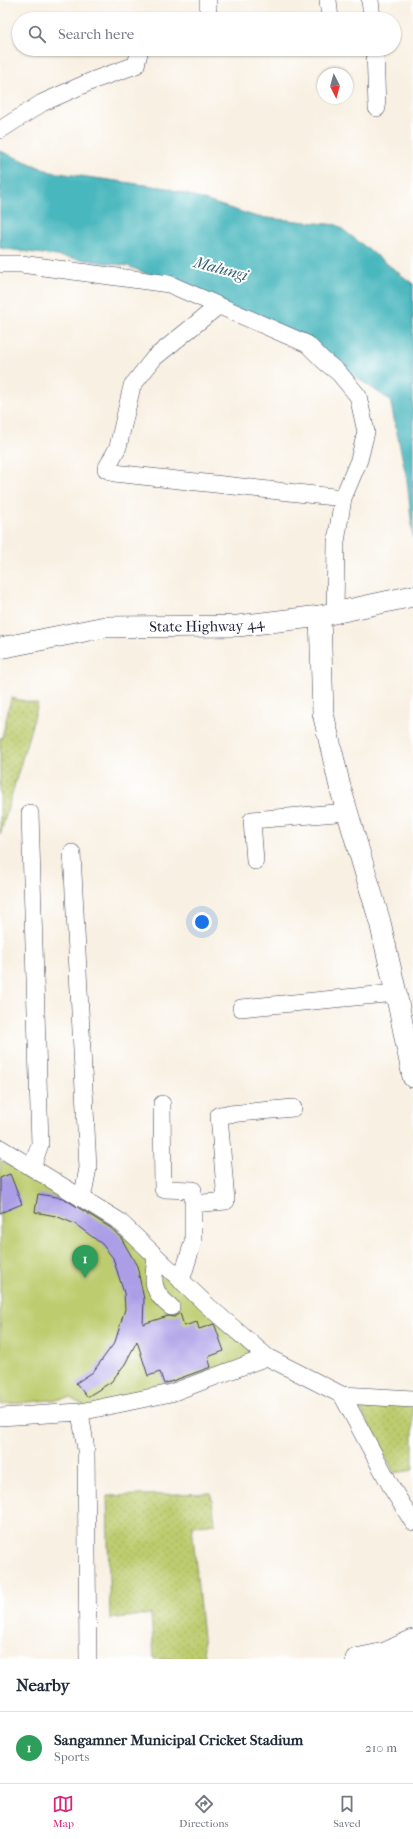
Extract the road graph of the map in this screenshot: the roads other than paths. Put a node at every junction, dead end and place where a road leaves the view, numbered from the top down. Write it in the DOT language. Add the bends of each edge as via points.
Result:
graph roads {
  1 [pos="328,0"];
  2 [pos="370,0"];
  3 [pos="329,12"];
  4 [pos="371,12"];
  5 [pos="138,56"];
  6 [pos="375,56"];
  7 [pos="377,108"];
  8 [pos="0,130"];
  9 [pos="0,264"];
  10 [pos="218,306"];
  11 [pos="343,498"];
  12 [pos="413,596"];
  13 [pos="328,615"];
  14 [pos="0,648"];
  15 [pos="348,812"];
  16 [pos="30,813"];
  17 [pos="72,853"];
  18 [pos="255,861"];
  19 [pos="396,993"];
  20 [pos="241,1008"];
  21 [pos="413,1077"];
  22 [pos="162,1104"];
  23 [pos="293,1108"];
  24 [pos="0,1148"];
  25 [pos="32,1168"];
  26 [pos="82,1199"];
  27 [pos="193,1204"];
  28 [pos="156,1257"];
  29 [pos="181,1281"];
  30 [pos="171,1307"];
  31 [pos="267,1357"];
  32 [pos="342,1395"];
  33 [pos="413,1399"];
  34 [pos="80,1412"];
  35 [pos="0,1417"];
  36 [pos="413,1522"];
  37 [pos="408,1648"];
  38 [pos="366,1658"];
  39 [pos="88,1659"];
  1 -- 3 [label="street"];
  2 -- 4 [label="street"];
  5 -- 8 [label="street" via="136,65 42,103"];
  6 -- 7 [label="street"];
  9 -- 10 [label="street" via="21,264 170,284"];
  10 -- 11 [label="street" via="307,344 339,373 358,396 366,432 360,460"];
  10 -- 11 [label="street" via="154,358 132,386 118,447 106,469 114,473"];
  11 -- 13 [label="street"];
  12 -- 13 [label="main road, State Highway 44"];
  13 -- 14 [label="main road, State Highway 44" via="238,626 105,627"];
  13 -- 15 [label="main road" via="323,713"];
  15 -- 18 [label="street" via="252,820"];
  15 -- 19 [label="main road" via="380,922"];
  16 -- 25 [label="street" via="40,1144"];
  17 -- 26 [label="street" via="88,1168"];
  19 -- 20 [label="street"];
  19 -- 21 [label="main road"];
  22 -- 27 [label="street" via="163,1189 192,1190"];
  23 -- 27 [label="street" via="219,1115 226,1201"];
  24 -- 25 [label="street"];
  25 -- 26 [label="street"];
  26 -- 28 [label="street" via="119,1221"];
  27 -- 29 [label="street" via="193,1242"];
  28 -- 29 [label="street"];
  28 -- 30 [label="street" via="156,1292 160,1299"];
  29 -- 31 [label="street"];
  31 -- 32 [label="street"];
  31 -- 34 [label="street" via="171,1393"];
  32 -- 33 [label="street"];
  32 -- 36 [label="street"];
  34 -- 35 [label="street"];
  34 -- 39 [label="street" via="86,1450"];
  37 -- 38 [label="main road"];
}
